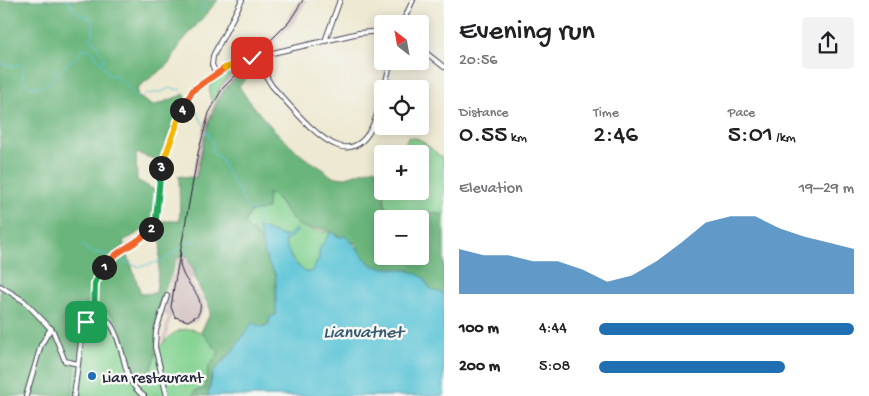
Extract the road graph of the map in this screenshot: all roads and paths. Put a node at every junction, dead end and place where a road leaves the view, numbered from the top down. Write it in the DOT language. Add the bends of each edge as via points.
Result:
graph roads {
  1 [pos="242,0"];
  2 [pos="340,0"];
  3 [pos="413,0"];
  4 [pos="406,15"];
  5 [pos="374,31"];
  6 [pos="325,41"];
  7 [pos="268,55"];
  8 [pos="429,55"];
  9 [pos="444,66"];
  10 [pos="216,73"];
  11 [pos="374,125"];
  12 [pos="0,286"];
  13 [pos="167,296"];
  14 [pos="94,317"];
  15 [pos="50,328"];
  16 [pos="78,364"];
  17 [pos="26,396"];
  18 [pos="74,396"];
  19 [pos="144,396"];
  20 [pos="167,396"];
  1 -- 10 [label="street" via="213,56 212,65"];
  2 -- 6 [label="street"];
  3 -- 4 [label="street"];
  5 -- 6 [label="street"];
  6 -- 7 [label="street"];
  7 -- 10 [label="street" via="238,62"];
  7 -- 11 [label="street" via="267,78 272,86 319,136 332,144 349,146 364,141"];
  8 -- 9 [label="street"];
  10 -- 14 [label="street" via="193,90 183,108 161,166 153,226 146,235 117,252 97,277"];
  12 -- 15 [label="street" via="24,301"];
  13 -- 20 [label="street" via="154,347"];
  14 -- 16 [label="street" via="82,329"];
  14 -- 19 [label="street" via="106,319 114,328 128,375"];
  15 -- 16 [label="street" via="56,335 62,358"];
  15 -- 17 [label="street" via="41,345"];
  16 -- 18 [label="street"];
}
